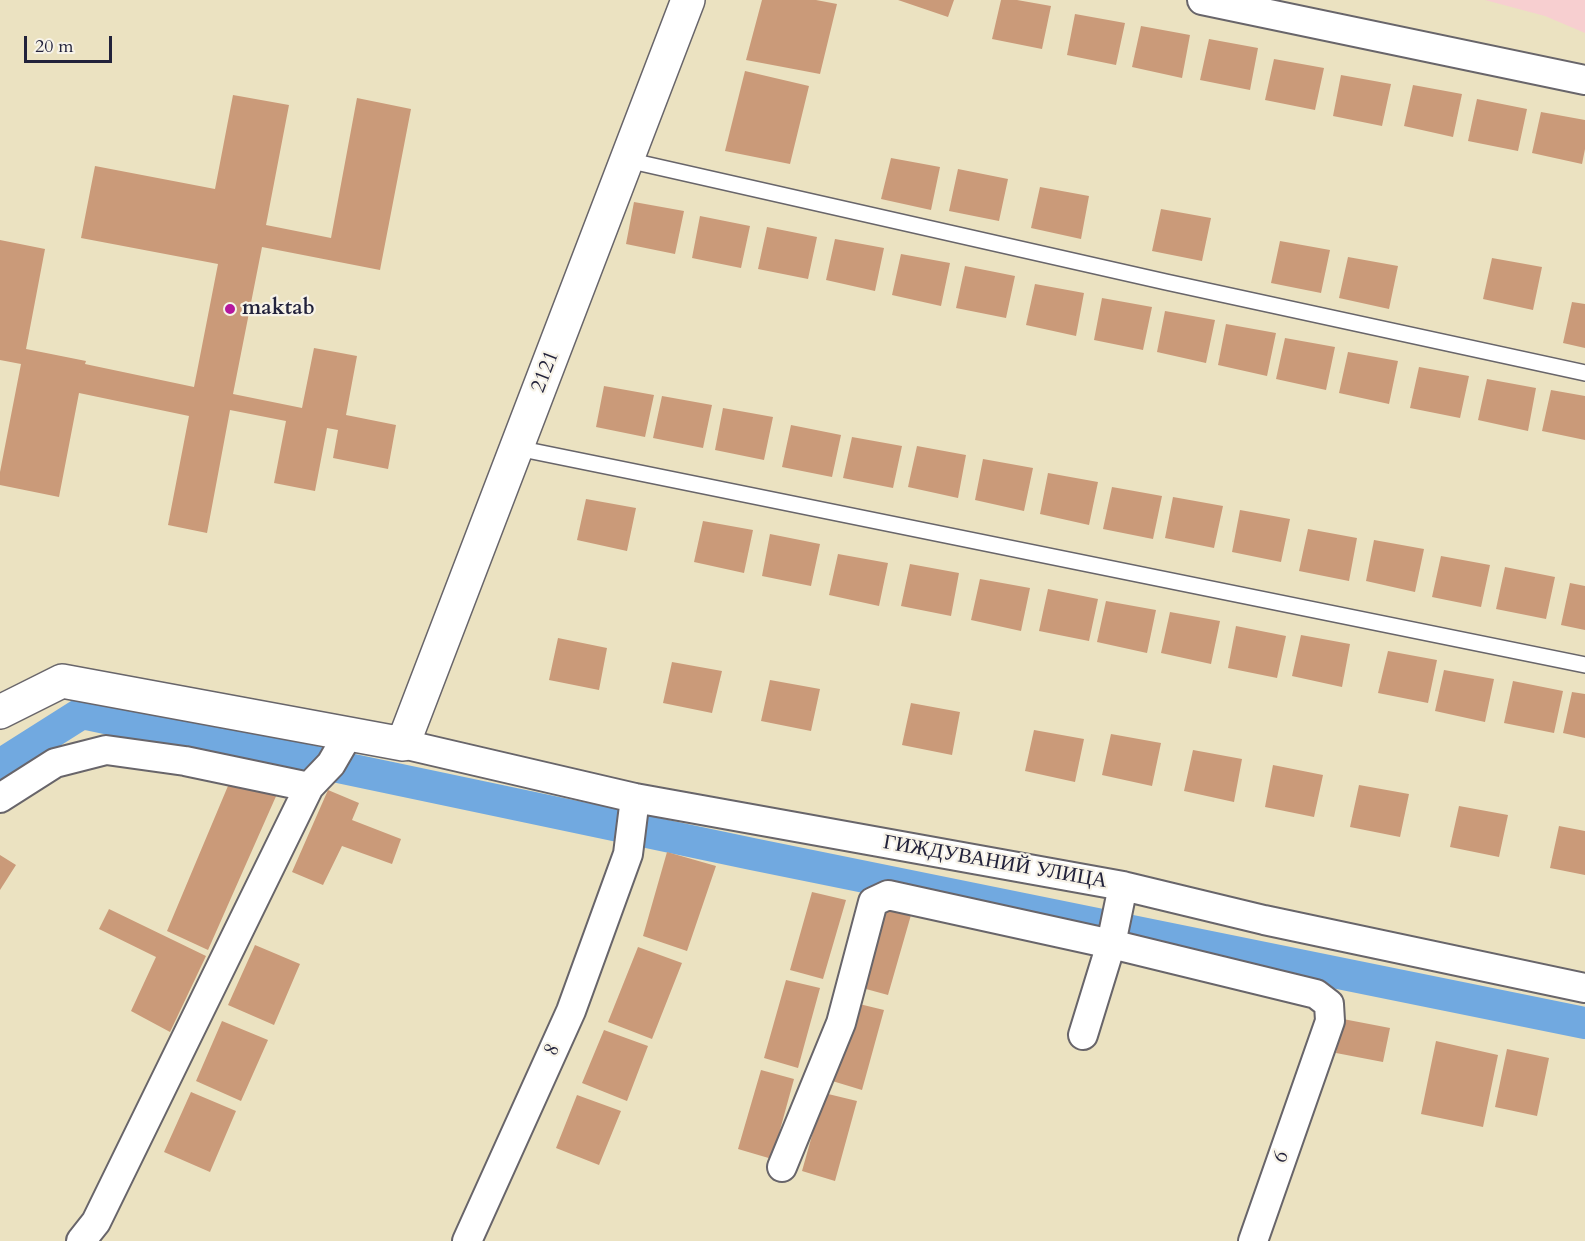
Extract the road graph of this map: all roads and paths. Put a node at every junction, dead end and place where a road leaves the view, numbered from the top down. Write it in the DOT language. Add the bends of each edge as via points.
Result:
graph roads {
  1 [pos="688,0"];
  2 [pos="1202,0"];
  3 [pos="1585,80"];
  4 [pos="627,160"];
  5 [pos="1585,373"];
  6 [pos="517,448"];
  7 [pos="1585,665"];
  8 [pos="0,712"];
  9 [pos="342,740"];
  10 [pos="403,744"];
  11 [pos="309,788"];
  12 [pos="0,798"];
  13 [pos="635,798"];
  14 [pos="1122,890"];
  15 [pos="1112,938"];
  16 [pos="1585,988"];
  17 [pos="1083,1035"];
  18 [pos="782,1167"];
  19 [pos="81,1241"];
  20 [pos="467,1241"];
  21 [pos="1253,1241"];
  1 -- 4 [label="street, 2121"];
  2 -- 3 [label="street"];
  4 -- 5 [label="lane"];
  4 -- 6 [label="street, 2121"];
  6 -- 7 [label="lane"];
  6 -- 10 [label="street, 2121"];
  8 -- 9 [label="street" via="62,681"];
  9 -- 10 [label="street"];
  9 -- 11 [label="street" via="332,764"];
  10 -- 13 [label="street, ГИЖДУВАНИЙ УЛИЦА"];
  11 -- 12 [label="street" via="106,750 55,763"];
  11 -- 19 [label="street" via="96,1222"];
  13 -- 14 [label="street, ГИЖДУВАНИЙ УЛИЦА"];
  13 -- 20 [label="street, 8" via="628,854 571,1011"];
  14 -- 15 [label="street"];
  14 -- 16 [label="street, ГИЖДУВАНИЙ УЛИЦА"];
  15 -- 17 [label="street"];
  15 -- 18 [label="street, 6" via="888,896 873,902 842,1023"];
  15 -- 21 [label="street, 6" via="1316,994 1329,1004 1330,1022"];
}
